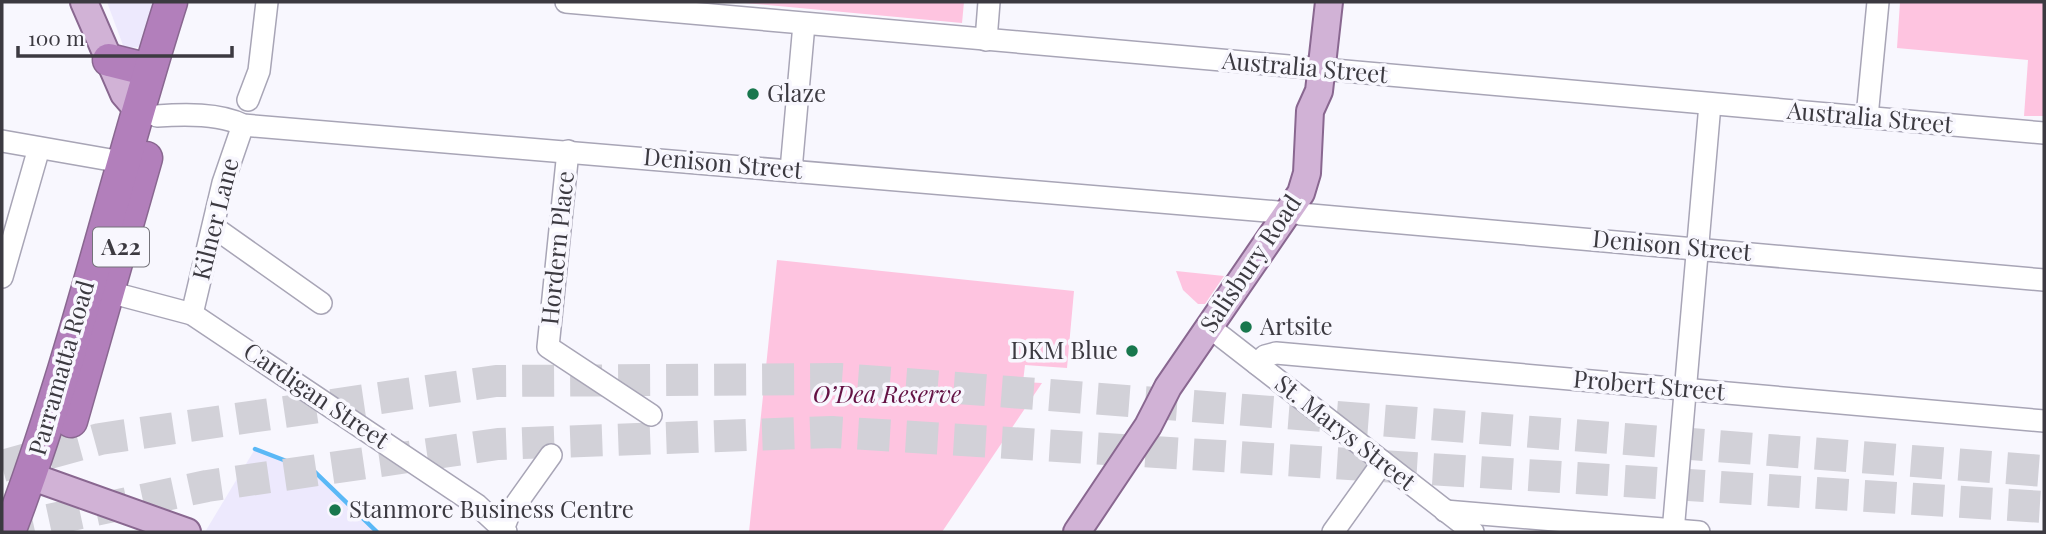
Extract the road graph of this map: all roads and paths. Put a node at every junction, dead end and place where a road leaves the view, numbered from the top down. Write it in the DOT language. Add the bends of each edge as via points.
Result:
graph roads {
  1 [pos="84,2"];
  2 [pos="171,2"];
  3 [pos="191,2"];
  4 [pos="268,2"];
  5 [pos="566,2"];
  6 [pos="989,2"];
  7 [pos="1329,2"];
  8 [pos="1878,2"];
  9 [pos="804,24"];
  10 [pos="986,40"];
  11 [pos="109,60"];
  12 [pos="149,70"];
  13 [pos="1320,80"];
  14 [pos="248,100"];
  15 [pos="1710,104"];
  16 [pos="147,112"];
  17 [pos="1867,117"];
  18 [pos="243,125"];
  19 [pos="2044,132"];
  20 [pos="2,141"];
  21 [pos="39,148"];
  22 [pos="568,151"];
  23 [pos="122,162"];
  24 [pos="791,170"];
  25 [pos="1295,213"];
  26 [pos="215,228"];
  27 [pos="1697,248"];
  28 [pos="2,277"];
  29 [pos="2044,280"];
  30 [pos="109,292"];
  31 [pos="321,303"];
  32 [pos="192,314"];
  33 [pos="1217,333"];
  34 [pos="1257,364"];
  35 [pos="1685,389"];
  36 [pos="651,415"];
  37 [pos="2044,421"];
  38 [pos="1148,426"];
  39 [pos="551,455"];
  40 [pos="1383,462"];
  41 [pos="39,480"];
  42 [pos="1445,511"];
  43 [pos="503,531"];
  44 [pos="1673,531"];
  45 [pos="9,532"];
  46 [pos="31,532"];
  47 [pos="187,532"];
  48 [pos="1077,532"];
  49 [pos="1333,532"];
  50 [pos="1473,532"];
  51 [pos="1699,532"];
  1 -- 11 [label="main road"];
  2 -- 12 [label="highway, Parramatta Road / A22"];
  3 -- 16 [label="highway, Parramatta Road / A22"];
  4 -- 14 [label="street" via="259,71"];
  5 -- 9 [label="street, Australia Street"];
  6 -- 10 [label="street"];
  7 -- 13 [label="main road, Salisbury Road"];
  8 -- 17 [label="street"];
  9 -- 10 [label="street, Australia Street"];
  9 -- 24 [label="street"];
  10 -- 13 [label="street, Australia Street"];
  11 -- 12 [label="highway"];
  11 -- 16 [label="main road" via="125,97"];
  12 -- 16 [label="highway, Parramatta Road / A22"];
  13 -- 15 [label="street, Australia Street"];
  13 -- 25 [label="main road, Salisbury Road" via="1310,111 1307,173"];
  15 -- 17 [label="street, Australia Street"];
  15 -- 27 [label="street"];
  16 -- 18 [label="street, Denison Street"];
  16 -- 23 [label="highway, Parramatta Road / A22"];
  16 -- 30 [label="highway, Parramatta Road / A22"];
  17 -- 19 [label="street, Australia Street"];
  18 -- 22 [label="street, Denison Street"];
  18 -- 26 [label="street, Kilner Lane" via="223,183"];
  20 -- 21 [label="street"];
  21 -- 23 [label="street"];
  21 -- 28 [label="street"];
  22 -- 24 [label="street, Denison Street"];
  22 -- 36 [label="street, Hordern Place" via="548,347"];
  23 -- 41 [label="highway, Parramatta Road / A22"];
  24 -- 25 [label="street, Denison Street"];
  25 -- 27 [label="street, Denison Street"];
  25 -- 33 [label="main road, Salisbury Road"];
  25 -- 38 [label="main road, Salisbury Road" via="1168,387"];
  26 -- 31 [label="street"];
  26 -- 32 [label="street, Kilner Lane"];
  27 -- 29 [label="street, Denison Street"];
  27 -- 35 [label="street"];
  30 -- 32 [label="street, Cardigan Street"];
  30 -- 41 [label="highway, Parramatta Road / A22" via="79,399"];
  32 -- 43 [label="street, Cardigan Street" via="477,505"];
  33 -- 34 [label="street, St. Marys Street"];
  33 -- 38 [label="main road, Salisbury Road" via="1167,407"];
  34 -- 35 [label="street, Probert Street" via="1276,353"];
  34 -- 40 [label="street, St. Marys Street"];
  35 -- 37 [label="street, Probert Street"];
  35 -- 44 [label="street"];
  38 -- 48 [label="main road, Salisbury Road"];
  39 -- 43 [label="street" via="509,514"];
  40 -- 42 [label="street, St. Marys Street"];
  40 -- 49 [label="street"];
  41 -- 45 [label="highway, Parramatta Road / A22"];
  41 -- 46 [label="highway, Parramatta Road / A22"];
  41 -- 47 [label="main road"];
  42 -- 44 [label="street"];
  42 -- 50 [label="street, St. Marys Street"];
  44 -- 51 [label="street"];
}
